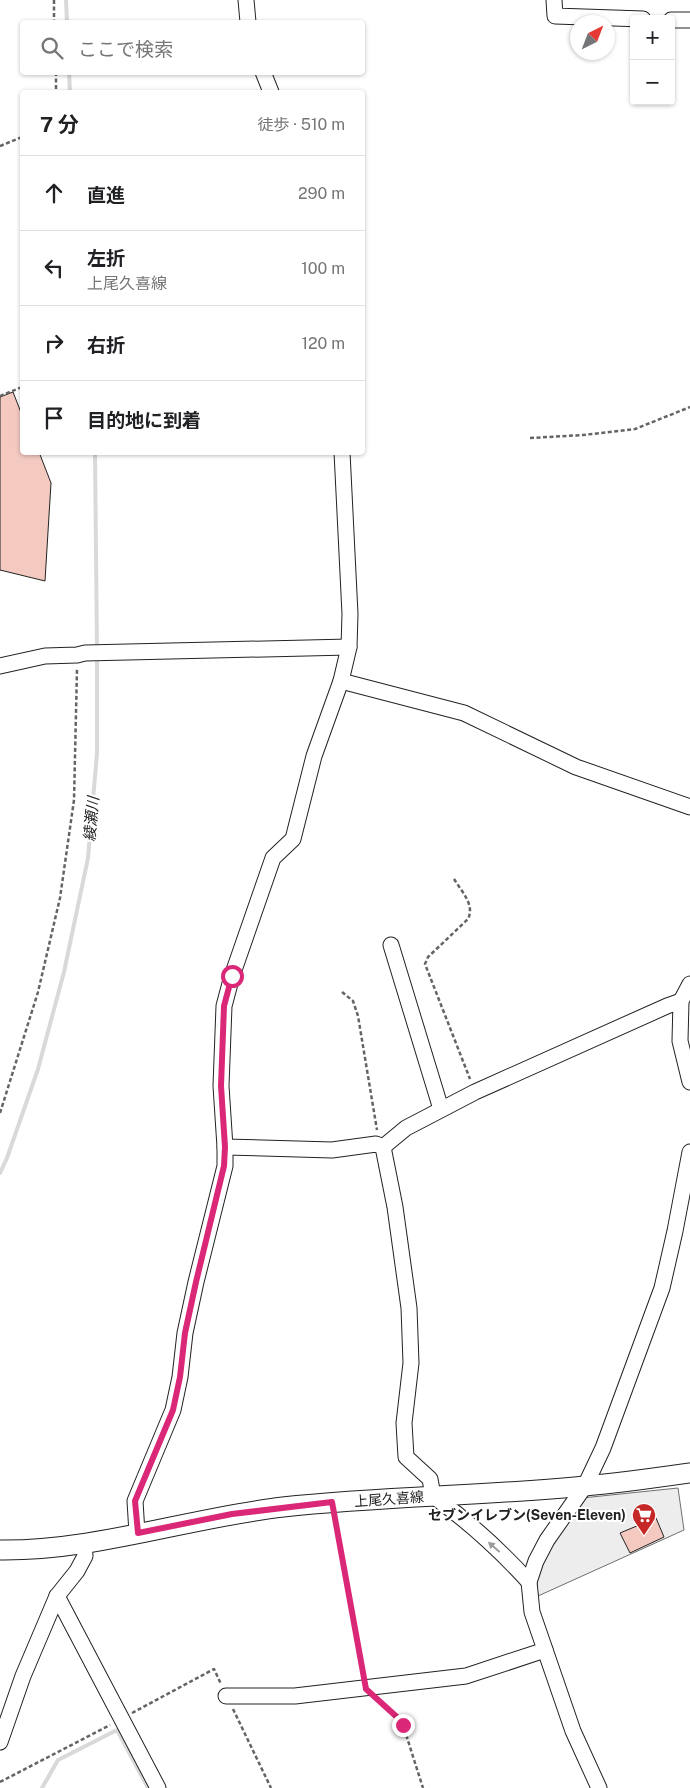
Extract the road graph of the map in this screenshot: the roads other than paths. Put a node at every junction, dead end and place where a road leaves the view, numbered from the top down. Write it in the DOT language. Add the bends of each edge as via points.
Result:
graph roads {
  1 [pos="246,0"];
  2 [pos="554,0"];
  3 [pos="630,19"];
  4 [pos="248,20"];
  5 [pos="675,20"];
  6 [pos="690,20"];
  7 [pos="264,75"];
  8 [pos="270,90"];
  9 [pos="342,455"];
  10 [pos="349,647"];
  11 [pos="0,666"];
  12 [pos="341,681"];
  13 [pos="690,808"];
  14 [pos="391,946"];
  15 [pos="690,984"];
  16 [pos="681,1001"];
  17 [pos="690,1082"];
  18 [pos="441,1109"];
  19 [pos="380,1146"];
  20 [pos="225,1147"];
  21 [pos="690,1152"];
  22 [pos="690,1473"];
  23 [pos="585,1486"];
  24 [pos="433,1496"];
  25 [pos="138,1533"];
  26 [pos="84,1544"];
  27 [pos="0,1550"];
  28 [pos="529,1582"];
  29 [pos="57,1596"];
  30 [pos="545,1650"];
  31 [pos="226,1696"];
  32 [pos="0,1742"];
  33 [pos="158,1788"];
  34 [pos="599,1788"];
  1 -- 4 [label="street"];
  2 -- 3 [label="street" via="555,16"];
  5 -- 6 [label="street"];
  7 -- 8 [label="street"];
  9 -- 10 [label="street"];
  10 -- 11 [label="street" via="85,653 45,656"];
  10 -- 12 [label="street"];
  12 -- 13 [label="street" via="464,713 576,767"];
  12 -- 20 [label="street" via="314,756 294,839 274,858 224,1006 221,1086"];
  14 -- 18 [label="street"];
  15 -- 16 [label="street"];
  16 -- 17 [label="street" via="680,1040"];
  16 -- 18 [label="street"];
  18 -- 19 [label="street"];
  19 -- 20 [label="street" via="332,1150"];
  19 -- 24 [label="street" via="395,1207 410,1308 411,1363 404,1423 406,1457 430,1479"];
  20 -- 25 [label="street" via="224,1166 185,1333 173,1410 135,1501"];
  21 -- 23 [label="street" via="662,1288 603,1448"];
  22 -- 23 [label="main road, 上尾久喜線"];
  23 -- 24 [label="main road, 上尾久喜線"];
  23 -- 28 [label="street" via="547,1540"];
  24 -- 25 [label="main road, 上尾久喜線" via="332,1502 232,1514"];
  28 -- 24 [label="street, one-way" via="510,1561"];
  25 -- 26 [label="main road, 上尾久喜線"];
  26 -- 27 [label="main road, 上尾久喜線"];
  26 -- 29 [label="street" via="85,1556"];
  28 -- 30 [label="street" via="532,1612"];
  29 -- 32 [label="street"];
  29 -- 33 [label="street"];
  30 -- 31 [label="street" via="466,1676 295,1696"];
  30 -- 34 [label="street" via="573,1731"];
}
